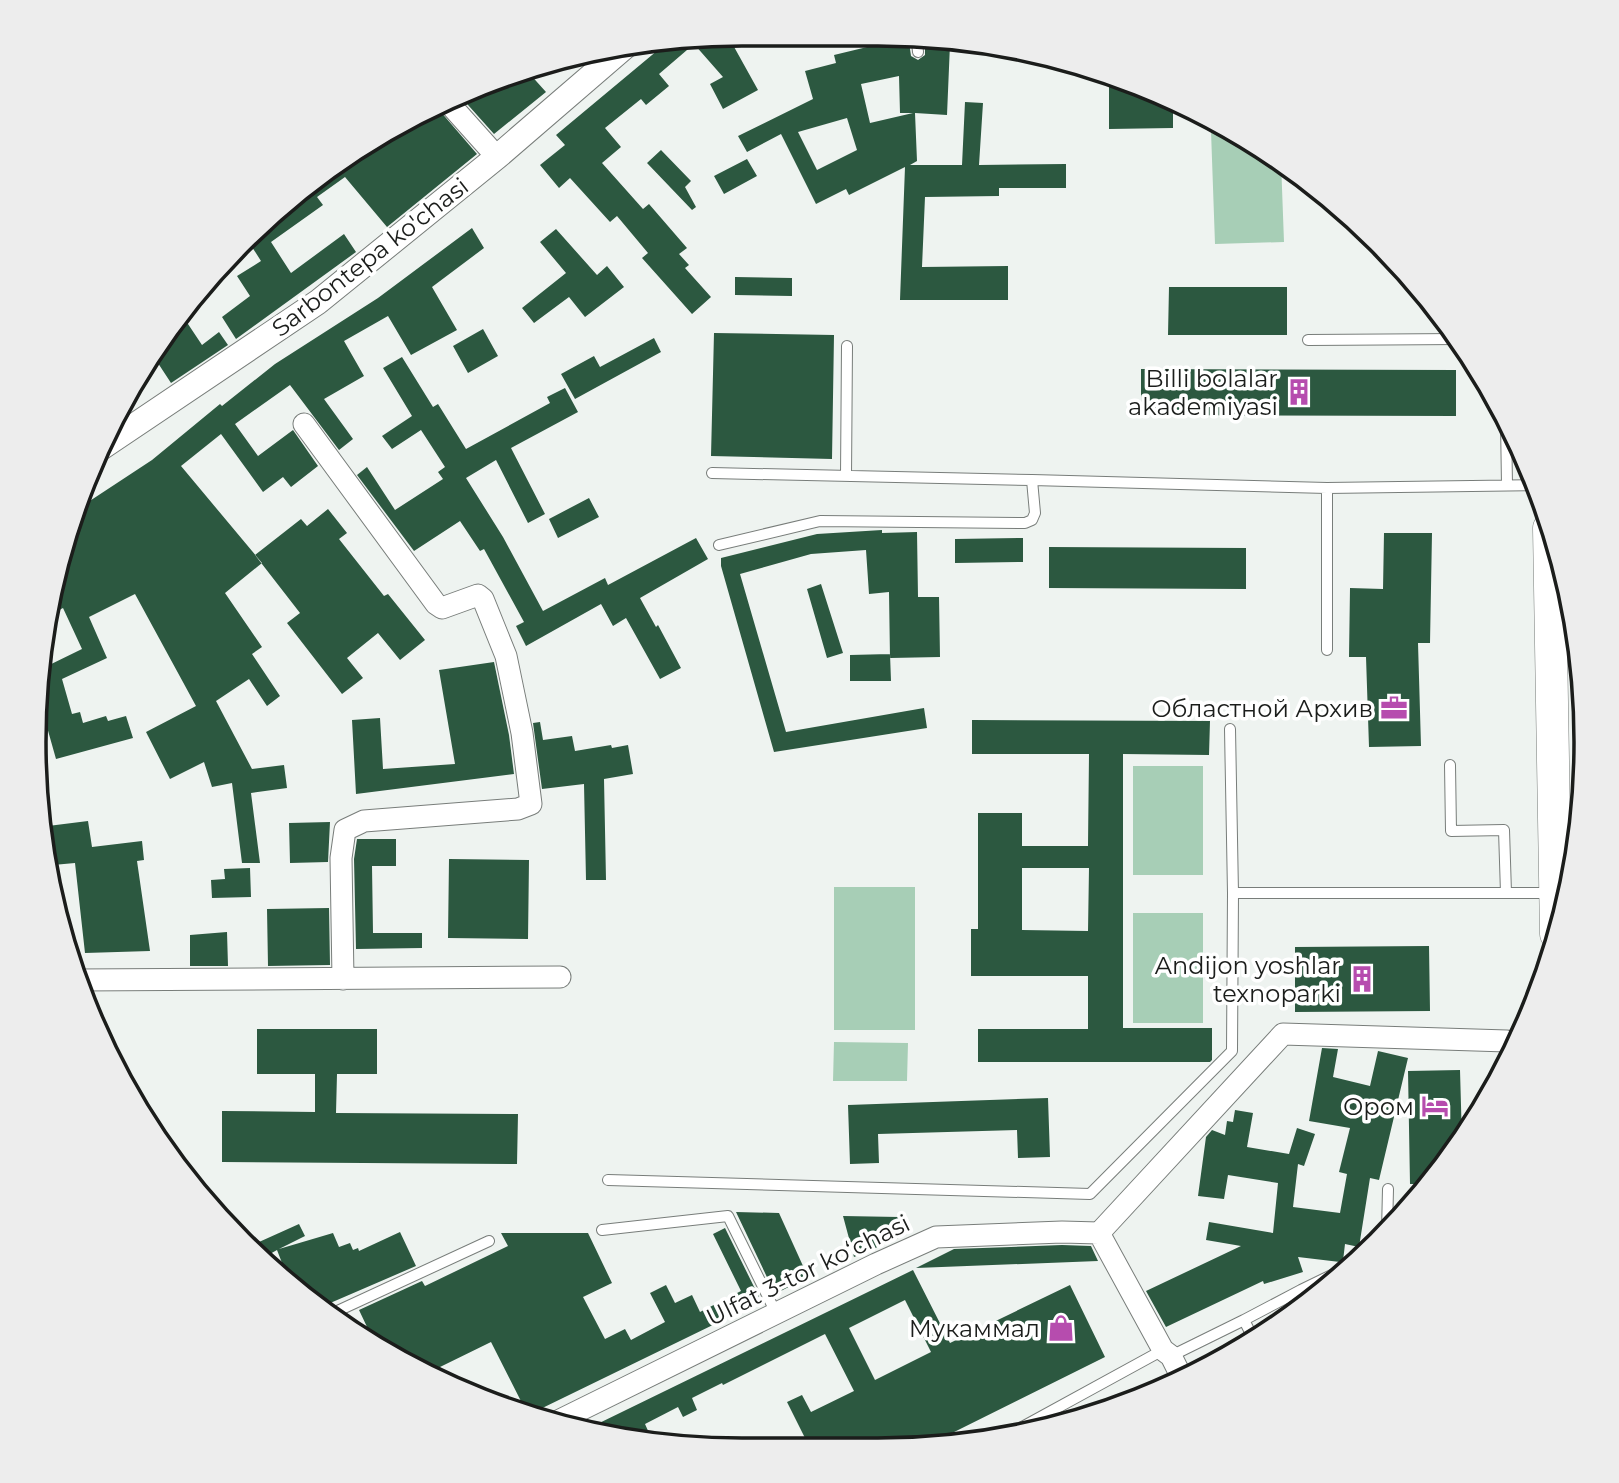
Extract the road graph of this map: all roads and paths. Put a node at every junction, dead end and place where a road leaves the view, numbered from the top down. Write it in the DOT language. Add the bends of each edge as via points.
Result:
graph roads {
  1 [pos="612,58"];
  2 [pos="453,108"];
  3 [pos="497,157"];
  4 [pos="1445,339"];
  5 [pos="1308,340"];
  6 [pos="847,346"];
  7 [pos="304,424"];
  8 [pos="115,439"];
  9 [pos="1506,443"];
  10 [pos="712,473"];
  11 [pos="846,476"];
  12 [pos="1032,480"];
  13 [pos="1507,485"];
  14 [pos="1525,485"];
  15 [pos="1326,488"];
  16 [pos="719,545"];
  17 [pos="1550,560"];
  18 [pos="1327,650"];
  19 [pos="1230,729"];
  20 [pos="1450,765"];
  21 [pos="1233,893"];
  22 [pos="1506,893"];
  23 [pos="1556,893"];
  24 [pos="560,977"];
  25 [pos="343,979"];
  26 [pos="88,980"];
  27 [pos="1506,1041"];
  28 [pos="608,1180"];
  29 [pos="1388,1189"];
  30 [pos="1387,1215"];
  31 [pos="601,1230"];
  32 [pos="1099,1233"];
  33 [pos="489,1241"];
  34 [pos="1313,1284"];
  35 [pos="1301,1290"];
  36 [pos="1302,1293"];
  37 [pos="340,1310"];
  38 [pos="776,1314"];
  39 [pos="1244,1320"];
  40 [pos="1249,1330"];
  41 [pos="1167,1353"];
  42 [pos="1177,1370"];
  43 [pos="569,1416"];
  44 [pos="1042,1418"];
  1 -- 3 [label="street, Sarbontepa ko'chasi"];
  2 -- 3 [label="street"];
  3 -- 8 [label="street, Sarbontepa ko'chasi" via="318,302"];
  4 -- 5 [label="lane"];
  6 -- 11 [label="lane"];
  7 -- 25 [label="street" via="436,604 442,608 478,595 483,599 506,656 523,733 531,804 518,809 364,821 345,830 341,858"];
  9 -- 13 [label="lane"];
  10 -- 11 [label="lane"];
  11 -- 12 [label="lane"];
  12 -- 15 [label="lane"];
  12 -- 16 [label="lane" via="1035,513 1025,523 820,521"];
  13 -- 14 [label="lane"];
  13 -- 15 [label="lane"];
  15 -- 18 [label="lane"];
  17 -- 23 [label="main road"];
  19 -- 21 [label="lane"];
  20 -- 22 [label="lane" via="1451,831 1504,830"];
  21 -- 22 [label="lane"];
  21 -- 28 [label="lane" via="1232,1051 1090,1194"];
  22 -- 23 [label="lane"];
  24 -- 25 [label="street"];
  25 -- 26 [label="street"];
  27 -- 32 [label="street" via="1283,1034"];
  29 -- 30 [label="lane"];
  31 -- 38 [label="lane" via="728,1216"];
  32 -- 38 [label="street, Ulfat 3-tor koʻchasi" via="936,1237"];
  32 -- 41 [label="street"];
  33 -- 37 [label="lane"];
  34 -- 35 [label="lane"];
  35 -- 36 [label="lane"];
  35 -- 39 [label="lane"];
  38 -- 43 [label="street, Ulfat 3-tor koʻchasi"];
  39 -- 40 [label="lane"];
  39 -- 41 [label="lane"];
  41 -- 42 [label="street"];
  41 -- 44 [label="lane"];
}
